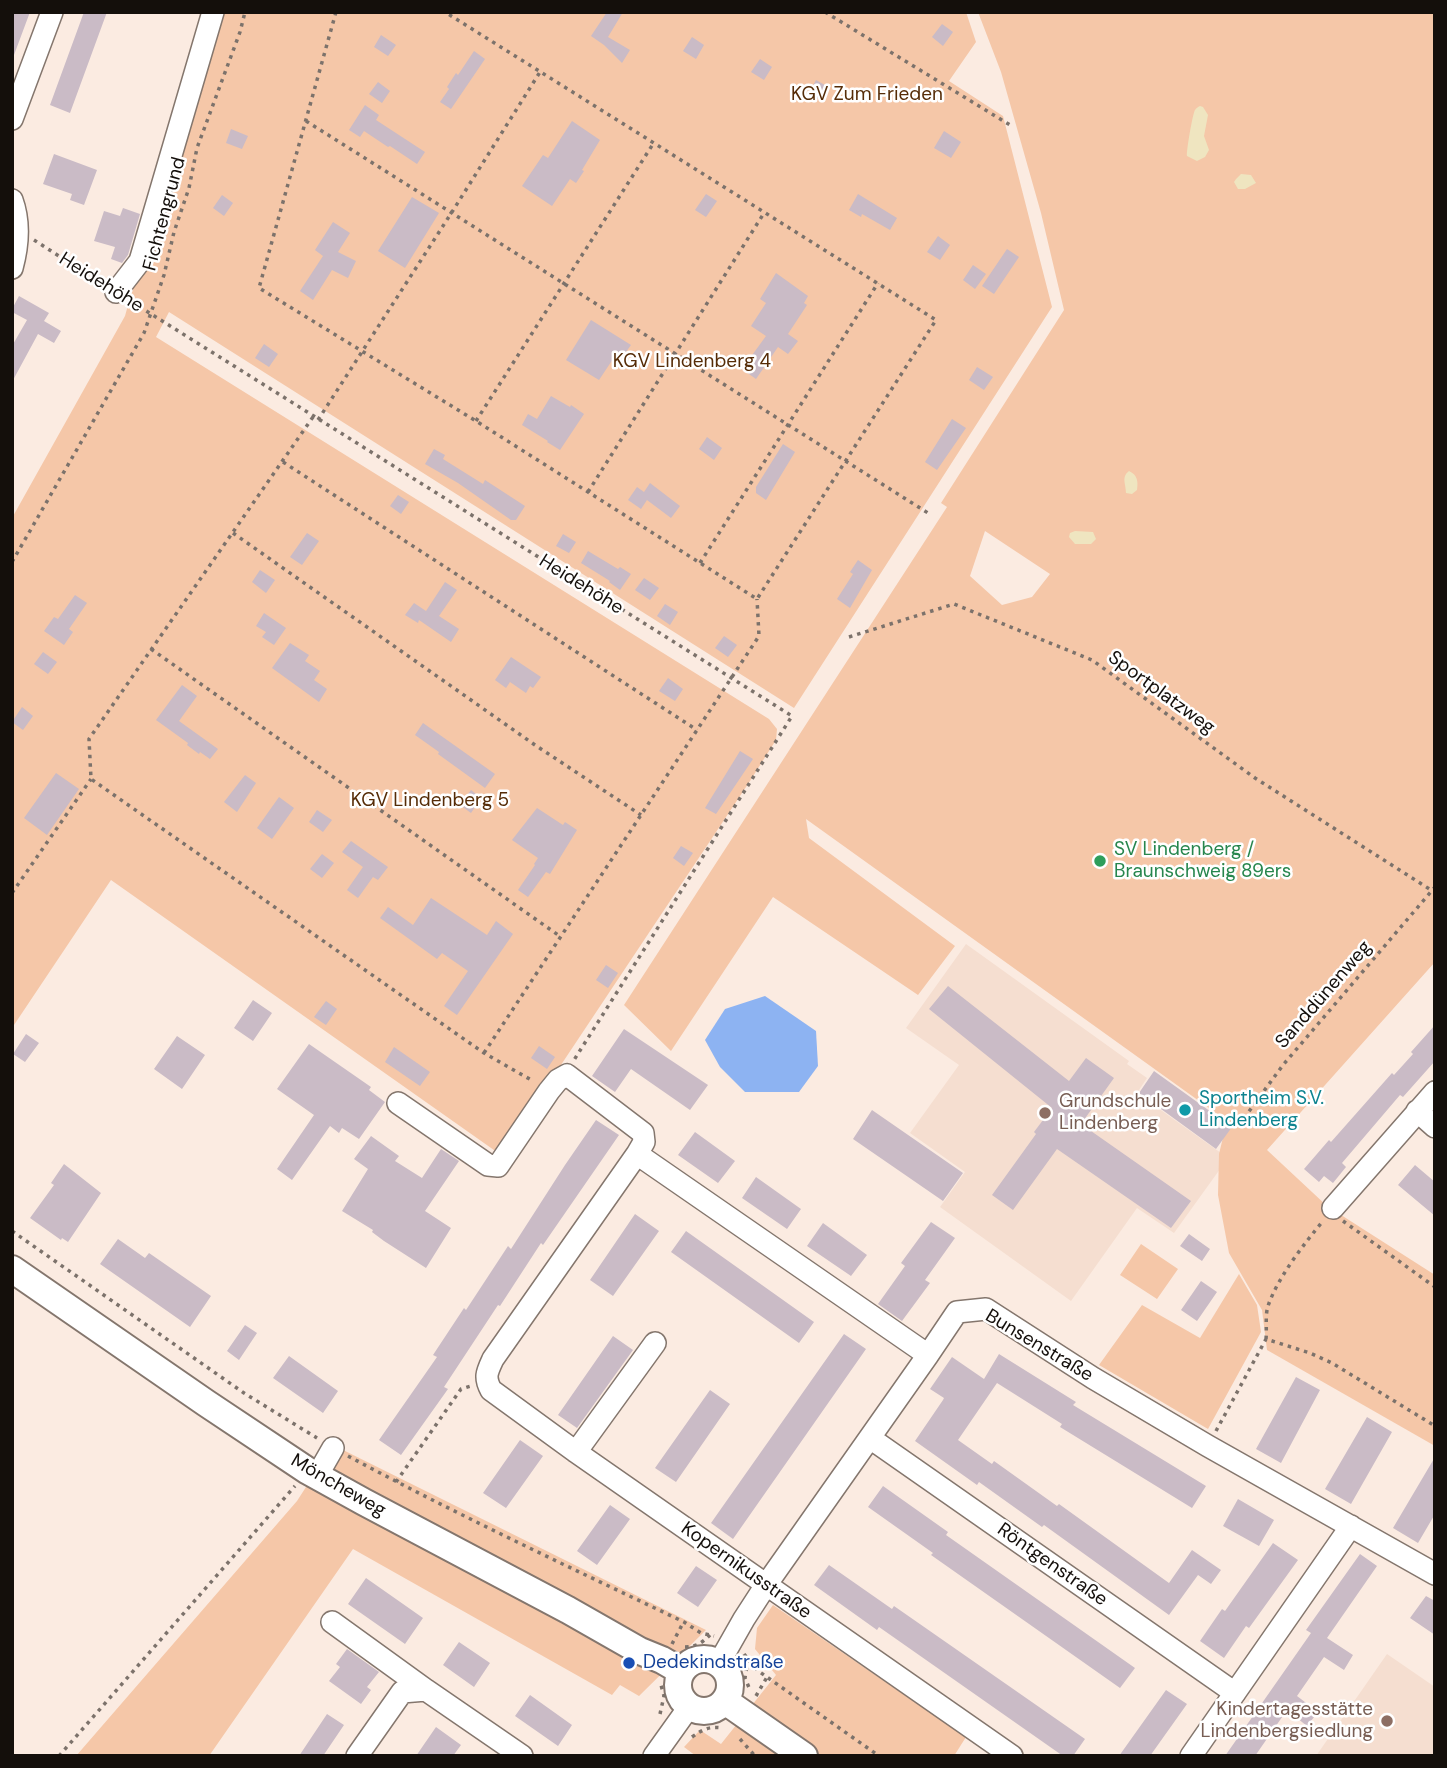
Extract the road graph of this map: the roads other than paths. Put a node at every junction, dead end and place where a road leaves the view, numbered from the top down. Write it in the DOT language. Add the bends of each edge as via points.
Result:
graph roads {
  1 [pos="52,12"];
  2 [pos="213,12"];
  3 [pos="12,119"];
  4 [pos="12,200"];
  5 [pos="15,229"];
  6 [pos="12,268"];
  7 [pos="116,292"];
  8 [pos="1435,1092"];
  9 [pos="398,1103"];
  10 [pos="1417,1111"];
  11 [pos="1435,1127"];
  12 [pos="637,1154"];
  13 [pos="1333,1208"];
  14 [pos="12,1269"];
  15 [pos="655,1343"];
  16 [pos="928,1355"];
  17 [pos="870,1438"];
  18 [pos="333,1448"];
  19 [pos="576,1452"];
  20 [pos="313,1474"];
  21 [pos="1351,1526"];
  22 [pos="1435,1574"];
  23 [pos="766,1585"];
  24 [pos="332,1622"];
  25 [pos="725,1654"];
  26 [pos="681,1671"];
  27 [pos="426,1690"];
  28 [pos="1234,1693"];
  29 [pos="725,1701"];
  30 [pos="689,1707"];
  31 [pos="357,1756"];
  32 [pos="522,1756"];
  33 [pos="654,1756"];
  34 [pos="804,1756"];
  35 [pos="1012,1756"];
  36 [pos="1191,1756"];
  1 -- 3 [label="street"];
  2 -- 7 [label="street" via="140,261"];
  4 -- 5 [label="street"];
  5 -- 6 [label="street"];
  8 -- 10 [label="street"];
  9 -- 12 [label="street" via="488,1165 498,1166 549,1091 567,1075 643,1133"];
  10 -- 11 [label="street"];
  10 -- 13 [label="street"];
  12 -- 16 [label="street"];
  12 -- 19 [label="street, Kopernikusstraße" via="488,1370 486,1381 498,1397"];
  14 -- 20 [label="main road, Möncheweg"];
  15 -- 19 [label="street"];
  16 -- 17 [label="street"];
  16 -- 21 [label="street, Bunsenstraße" via="957,1312 986,1310 1093,1378"];
  17 -- 23 [label="street"];
  17 -- 28 [label="street, Röntgenstraße"];
  18 -- 20 [label="street"];
  19 -- 23 [label="street, Kopernikusstraße"];
  20 -- 26 [label="main road, Möncheweg"];
  21 -- 22 [label="street, Bunsenstraße"];
  21 -- 28 [label="street"];
  23 -- 25 [label="street"];
  23 -- 35 [label="street, Kopernikusstraße"];
  24 -- 27 [label="street"];
  25 -- 26 [label="main road"];
  25 -- 29 [label="main road" via="730,1691"];
  26 -- 30 [label="main road" via="678,1691"];
  27 -- 31 [label="street" via="402,1692"];
  27 -- 32 [label="street"];
  28 -- 36 [label="street"];
  29 -- 30 [label="main road" via="709,1711"];
  29 -- 34 [label="main road"];
  30 -- 33 [label="street"];
}
